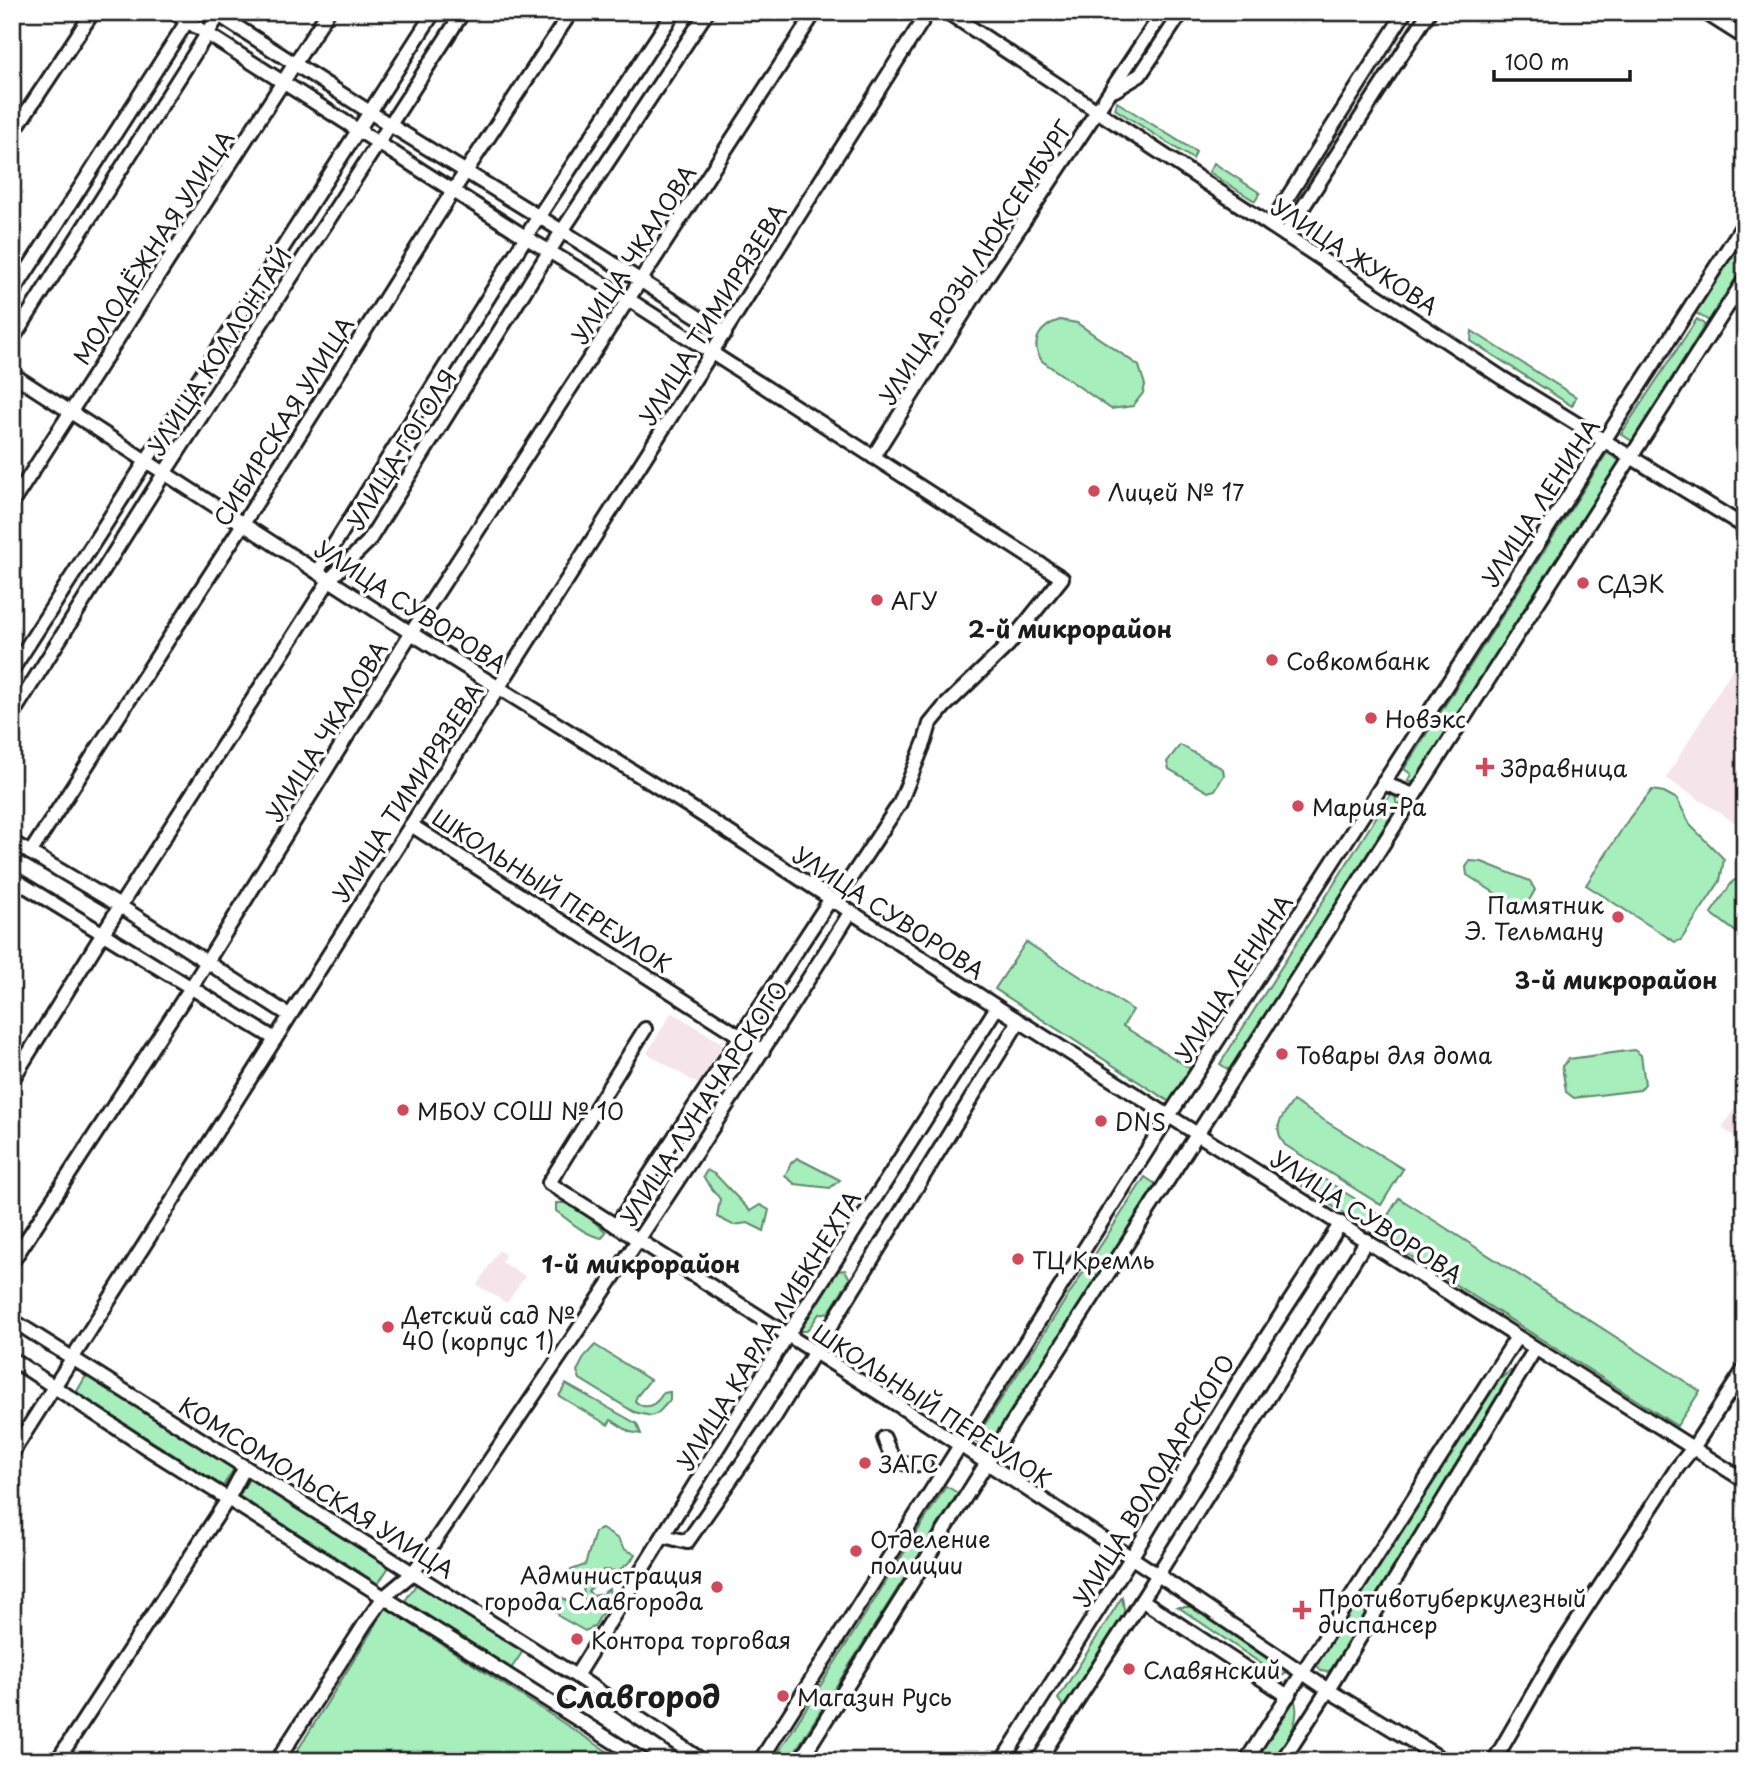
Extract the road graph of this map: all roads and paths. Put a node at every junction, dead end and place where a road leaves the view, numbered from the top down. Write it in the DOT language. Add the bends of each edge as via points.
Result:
graph roads {
  1 [pos="93,12"];
  2 [pos="173,12"];
  3 [pos="328,12"];
  4 [pos="434,12"];
  5 [pos="463,12"];
  6 [pos="571,12"];
  7 [pos="674,12"];
  8 [pos="707,12"];
  9 [pos="815,12"];
  10 [pos="928,12"];
  11 [pos="947,12"];
  12 [pos="1163,12"];
  13 [pos="1182,12"];
  14 [pos="1405,12"];
  15 [pos="1429,12"];
  16 [pos="1704,12"];
  17 [pos="218,13"];
  18 [pos="190,17"];
  19 [pos="207,34"];
  20 [pos="1745,38"];
  21 [pos="295,63"];
  22 [pos="284,82"];
  23 [pos="1112,91"];
  24 [pos="1098,112"];
  25 [pos="370,113"];
  26 [pos="390,125"];
  27 [pos="358,130"];
  28 [pos="12,134"];
  29 [pos="379,144"];
  30 [pos="467,172"];
  31 [pos="453,191"];
  32 [pos="540,216"];
  33 [pos="1745,222"];
  34 [pos="1269,225"];
  35 [pos="562,230"];
  36 [pos="1286,235"];
  37 [pos="527,238"];
  38 [pos="549,252"];
  39 [pos="1745,279"];
  40 [pos="641,280"];
  41 [pos="12,294"];
  42 [pos="628,299"];
  43 [pos="725,334"];
  44 [pos="12,340"];
  45 [pos="713,354"];
  46 [pos="12,374"];
  47 [pos="71,412"];
  48 [pos="1604,442"];
  49 [pos="873,457"];
  50 [pos="1630,458"];
  51 [pos="147,461"];
  52 [pos="165,472"];
  53 [pos="12,503"];
  54 [pos="243,524"];
  55 [pos="1745,527"];
  56 [pos="317,572"];
  57 [pos="330,579"];
  58 [pos="411,633"];
  59 [pos="12,670"];
  60 [pos="499,688"];
  61 [pos="12,715"];
  62 [pos="1383,783"];
  63 [pos="1414,795"];
  64 [pos="411,825"];
  65 [pos="12,842"];
  66 [pos="30,853"];
  67 [pos="14,883"];
  68 [pos="832,901"];
  69 [pos="120,906"];
  70 [pos="850,913"];
  71 [pos="104,932"];
  72 [pos="206,961"];
  73 [pos="192,986"];
  74 [pos="997,1007"];
  75 [pos="289,1015"];
  76 [pos="1019,1021"];
  77 [pos="645,1029"];
  78 [pos="741,1036"];
  79 [pos="275,1039"];
  80 [pos="763,1051"];
  81 [pos="12,1080"];
  82 [pos="1169,1115"];
  83 [pos="1198,1133"];
  84 [pos="1341,1223"];
  85 [pos="616,1226"];
  86 [pos="1367,1240"];
  87 [pos="638,1241"];
  88 [pos="12,1262"];
  89 [pos="12,1320"];
  90 [pos="787,1336"];
  91 [pos="1517,1337"];
  92 [pos="1535,1349"];
  93 [pos="813,1354"];
  94 [pos="12,1359"];
  95 [pos="74,1359"];
  96 [pos="1745,1368"];
  97 [pos="56,1388"];
  98 [pos="884,1437"];
  99 [pos="960,1447"];
  100 [pos="1693,1448"];
  101 [pos="12,1453"];
  102 [pos="925,1464"];
  103 [pos="986,1464"];
  104 [pos="245,1467"];
  105 [pos="1745,1481"];
  106 [pos="228,1499"];
  107 [pos="664,1536"];
  108 [pos="1131,1558"];
  109 [pos="413,1573"];
  110 [pos="1158,1575"];
  111 [pos="384,1597"];
  112 [pos="1142,1600"];
  113 [pos="1303,1672"];
  114 [pos="576,1676"];
  115 [pos="1328,1690"];
  116 [pos="1288,1696"];
  117 [pos="57,1761"];
  118 [pos="277,1761"];
  119 [pos="644,1761"];
  120 [pos="703,1761"];
  121 [pos="760,1761"];
  122 [pos="800,1761"];
  123 [pos="1002,1761"];
  124 [pos="1038,1761"];
  125 [pos="1246,1761"];
  126 [pos="1282,1761"];
  127 [pos="1445,1761"];
  128 [pos="1494,1761"];
  1 -- 28 [label="street"];
  2 -- 18 [label="street"];
  3 -- 21 [label="street, МОЛОДЁЖНАЯ УЛИЦА"];
  4 -- 25 [label="street, УЛИЦА КОЛЛОНТАЙ"];
  5 -- 26 [label="street, УЛИЦА КОЛЛОНТАЙ"];
  6 -- 30 [label="street, СИБИРСКАЯ УЛИЦА"];
  7 -- 32 [label="street"];
  8 -- 35 [label="street, УЛИЦА ГОГОЛЯ"];
  9 -- 40 [label="street, УЛИЦА ЧКАЛОВА"];
  10 -- 43 [label="street, УЛИЦА ТИМИРЯЗЕВА"];
  11 -- 24 [label="street, УЛИЦА ЖУКОВА"];
  12 -- 23 [label="street, УЛИЦА РОЗЫ ЛЮКСЕМБУРГ"];
  13 -- 23 [label="street, УЛИЦА РОЗЫ ЛЮКСЕМБУРГ" via="1140,75"];
  14 -- 34 [label="street"];
  15 -- 36 [label="street"];
  16 -- 20 [label="street"];
  17 -- 19 [label="street"];
  17 -- 21 [label="street"];
  18 -- 19 [label="street"];
  18 -- 41 [label="street"];
  19 -- 22 [label="street"];
  19 -- 44 [label="street"];
  21 -- 22 [label="street, МОЛОДЁЖНАЯ УЛИЦА"];
  21 -- 25 [label="street"];
  22 -- 27 [label="street"];
  22 -- 47 [label="street, МОЛОДЁЖНАЯ УЛИЦА"];
  23 -- 24 [label="street, УЛИЦА РОЗЫ ЛЮКСЕМБУРГ"];
  24 -- 34 [label="street, УЛИЦА ЖУКОВА"];
  24 -- 49 [label="street, УЛИЦА РОЗЫ ЛЮКСЕМБУРГ"];
  25 -- 26 [label="street"];
  25 -- 27 [label="street, УЛИЦА КОЛЛОНТАЙ"];
  26 -- 29 [label="street, УЛИЦА КОЛЛОНТАЙ"];
  26 -- 30 [label="street"];
  27 -- 29 [label="street"];
  27 -- 51 [label="street, УЛИЦА КОЛЛОНТАЙ"];
  29 -- 31 [label="street"];
  29 -- 52 [label="street, УЛИЦА КОЛЛОНТАЙ"];
  30 -- 31 [label="street, СИБИРСКАЯ УЛИЦА"];
  30 -- 32 [label="street"];
  31 -- 37 [label="street"];
  31 -- 54 [label="street, СИБИРСКАЯ УЛИЦА"];
  32 -- 35 [label="street"];
  32 -- 37 [label="street"];
  33 -- 48 [label="street, УЛИЦА ЛЕНИНА"];
  34 -- 36 [label="street, УЛИЦА ЖУКОВА"];
  35 -- 38 [label="street, УЛИЦА ГОГОЛЯ"];
  35 -- 40 [label="street"];
  36 -- 48 [label="street, УЛИЦА ЖУКОВА"];
  37 -- 38 [label="street"];
  37 -- 56 [label="street"];
  38 -- 42 [label="street"];
  38 -- 57 [label="street, УЛИЦА ГОГОЛЯ" via="369,542"];
  39 -- 50 [label="street"];
  40 -- 42 [label="street, УЛИЦА ЧКАЛОВА"];
  40 -- 43 [label="street"];
  42 -- 45 [label="street"];
  42 -- 58 [label="street, УЛИЦА ЧКАЛОВА"];
  43 -- 45 [label="street, УЛИЦА ТИМИРЯЗЕВА"];
  45 -- 49 [label="street"];
  45 -- 60 [label="street, УЛИЦА ТИМИРЯЗЕВА"];
  46 -- 47 [label="street, УЛИЦА СУВОРОВА"];
  47 -- 51 [label="street, УЛИЦА СУВОРОВА"];
  47 -- 53 [label="street, МОЛОДЁЖНАЯ УЛИЦА"];
  48 -- 50 [label="street, УЛИЦА ЖУКОВА"];
  48 -- 62 [label="street, УЛИЦА ЛЕНИНА"];
  49 -- 68 [label="street, УЛИЦА ЛУНАЧАРСКОГО" via="1062,578 1008,645 930,724 900,803"];
  50 -- 55 [label="street, УЛИЦА ЖУКОВА"];
  50 -- 63 [label="street"];
  51 -- 52 [label="street, УЛИЦА СУВОРОВА"];
  51 -- 59 [label="street, УЛИЦА КОЛЛОНТАЙ"];
  52 -- 54 [label="street, УЛИЦА СУВОРОВА"];
  52 -- 61 [label="street, УЛИЦА КОЛЛОНТАЙ"];
  54 -- 56 [label="street, УЛИЦА СУВОРОВА"];
  54 -- 66 [label="street, СИБИРСКАЯ УЛИЦА"];
  56 -- 57 [label="street, УЛИЦА СУВОРОВА"];
  57 -- 58 [label="street, УЛИЦА СУВОРОВА"];
  57 -- 69 [label="street, УЛИЦА ГОГОЛЯ"];
  58 -- 60 [label="street, УЛИЦА СУВОРОВА"];
  58 -- 72 [label="street, УЛИЦА ЧКАЛОВА"];
  60 -- 64 [label="street, УЛИЦА ТИМИРЯЗЕВА"];
  60 -- 68 [label="street, УЛИЦА СУВОРОВА"];
  62 -- 63 [label="street"];
  62 -- 82 [label="street, УЛИЦА ЛЕНИНА"];
  63 -- 83 [label="street"];
  64 -- 75 [label="street, УЛИЦА ТИМИРЯЗЕВА"];
  64 -- 78 [label="street, ШКОЛЬНЫЙ ПЕРЕУЛОК"];
  65 -- 66 [label="street"];
  66 -- 69 [label="street"];
  67 -- 71 [label="street"];
  68 -- 70 [label="street, УЛИЦА СУВОРОВА"];
  68 -- 78 [label="street, УЛИЦА ЛУНАЧАРСКОГО"];
  69 -- 71 [label="street, УЛИЦА ГОГОЛЯ"];
  69 -- 72 [label="street"];
  70 -- 74 [label="street, УЛИЦА СУВОРОВА"];
  70 -- 80 [label="street, УЛИЦА ЛУНАЧАРСКОГО"];
  71 -- 73 [label="street"];
  71 -- 81 [label="street, УЛИЦА ГОГОЛЯ"];
  72 -- 73 [label="street, УЛИЦА ЧКАЛОВА"];
  72 -- 75 [label="street"];
  73 -- 79 [label="street"];
  73 -- 88 [label="street, УЛИЦА ЧКАЛОВА"];
  74 -- 76 [label="street, УЛИЦА СУВОРОВА"];
  74 -- 90 [label="street, УЛИЦА КАРЛА ЛИБКНЕХТА"];
  75 -- 79 [label="street, УЛИЦА ТИМИРЯЗЕВА"];
  76 -- 82 [label="street, УЛИЦА СУВОРОВА"];
  76 -- 93 [label="street, УЛИЦА КАРЛА ЛИБКНЕХТА"];
  77 -- 85 [label="street, ШКОЛЬНЫЙ ПЕРЕУЛОК" via="549,1183"];
  78 -- 80 [label="street, ШКОЛЬНЫЙ ПЕРЕУЛОК"];
  78 -- 85 [label="street, УЛИЦА ЛУНАЧАРСКОГО"];
  79 -- 95 [label="street, УЛИЦА ТИМИРЯЗЕВА"];
  80 -- 87 [label="street, УЛИЦА ЛУНАЧАРСКОГО"];
  82 -- 83 [label="street, УЛИЦА СУВОРОВА"];
  82 -- 99 [label="street, УЛИЦА ЛЕНИНА"];
  83 -- 84 [label="street, УЛИЦА СУВОРОВА"];
  83 -- 103 [label="street"];
  84 -- 86 [label="street, УЛИЦА СУВОРОВА"];
  84 -- 108 [label="street, УЛИЦА ВОЛОДАРСКОГО"];
  85 -- 87 [label="street, ШКОЛЬНЫЙ ПЕРЕУЛОК"];
  86 -- 91 [label="street, УЛИЦА СУВОРОВА"];
  86 -- 110 [label="street"];
  87 -- 90 [label="street, ШКОЛЬНЫЙ ПЕРЕУЛОК"];
  87 -- 109 [label="street, УЛИЦА ЛУНАЧАРСКОГО"];
  89 -- 95 [label="street, КОМСОМОЛЬСКАЯ УЛИЦА"];
  90 -- 93 [label="street, ШКОЛЬНЫЙ ПЕРЕУЛОК"];
  90 -- 107 [label="street, УЛИЦА КАРЛА ЛИБКНЕХТА"];
  91 -- 92 [label="street, УЛИЦА СУВОРОВА"];
  91 -- 113 [label="street"];
  92 -- 100 [label="street, УЛИЦА СУВОРОВА"];
  92 -- 115 [label="street"];
  93 -- 99 [label="street, ШКОЛЬНЫЙ ПЕРЕУЛОК"];
  93 -- 107 [label="street, УЛИЦА КАРЛА ЛИБКНЕХТА" via="687,1542"];
  94 -- 97 [label="street"];
  95 -- 97 [label="street, УЛИЦА ТИМИРЯЗЕВА"];
  95 -- 104 [label="street, КОМСОМОЛЬСКАЯ УЛИЦА"];
  96 -- 100 [label="street"];
  97 -- 101 [label="street, УЛИЦА ТИМИРЯЗЕВА"];
  97 -- 106 [label="street"];
  98 -- 102 [label="street" via="890,1455 905,1465"];
  99 -- 103 [label="street, ШКОЛЬНЫЙ ПЕРЕУЛОК"];
  99 -- 121 [label="street, УЛИЦА ЛЕНИНА"];
  100 -- 105 [label="street, УЛИЦА СУВОРОВА"];
  100 -- 128 [label="street" via="1554,1657"];
  103 -- 108 [label="street, ШКОЛЬНЫЙ ПЕРЕУЛОК"];
  103 -- 122 [label="street"];
  104 -- 106 [label="street"];
  104 -- 109 [label="street, КОМСОМОЛЬСКАЯ УЛИЦА"];
  106 -- 111 [label="street"];
  106 -- 117 [label="street"];
  107 -- 114 [label="street, УЛИЦА КАРЛА ЛИБКНЕХТА"];
  108 -- 110 [label="street, ШКОЛЬНЫЙ ПЕРЕУЛОК"];
  108 -- 123 [label="street, УЛИЦА ВОЛОДАРСКОГО"];
  109 -- 111 [label="street, УЛИЦА ЛУНАЧАРСКОГО"];
  109 -- 114 [label="street, КОМСОМОЛЬСКАЯ УЛИЦА"];
  110 -- 112 [label="street"];
  110 -- 113 [label="street, ШКОЛЬНЫЙ ПЕРЕУЛОК"];
  111 -- 118 [label="street, УЛИЦА ЛУНАЧАРСКОГО"];
  111 -- 119 [label="street"];
  112 -- 116 [label="street"];
  112 -- 124 [label="street"];
  113 -- 115 [label="street, ШКОЛЬНЫЙ ПЕРЕУЛОК"];
  113 -- 116 [label="street"];
  114 -- 120 [label="street, КОМСОМОЛЬСКАЯ УЛИЦА"];
  115 -- 126 [label="street"];
  115 -- 127 [label="street, ШКОЛЬНЫЙ ПЕРЕУЛОК"];
  116 -- 125 [label="street"];
}
